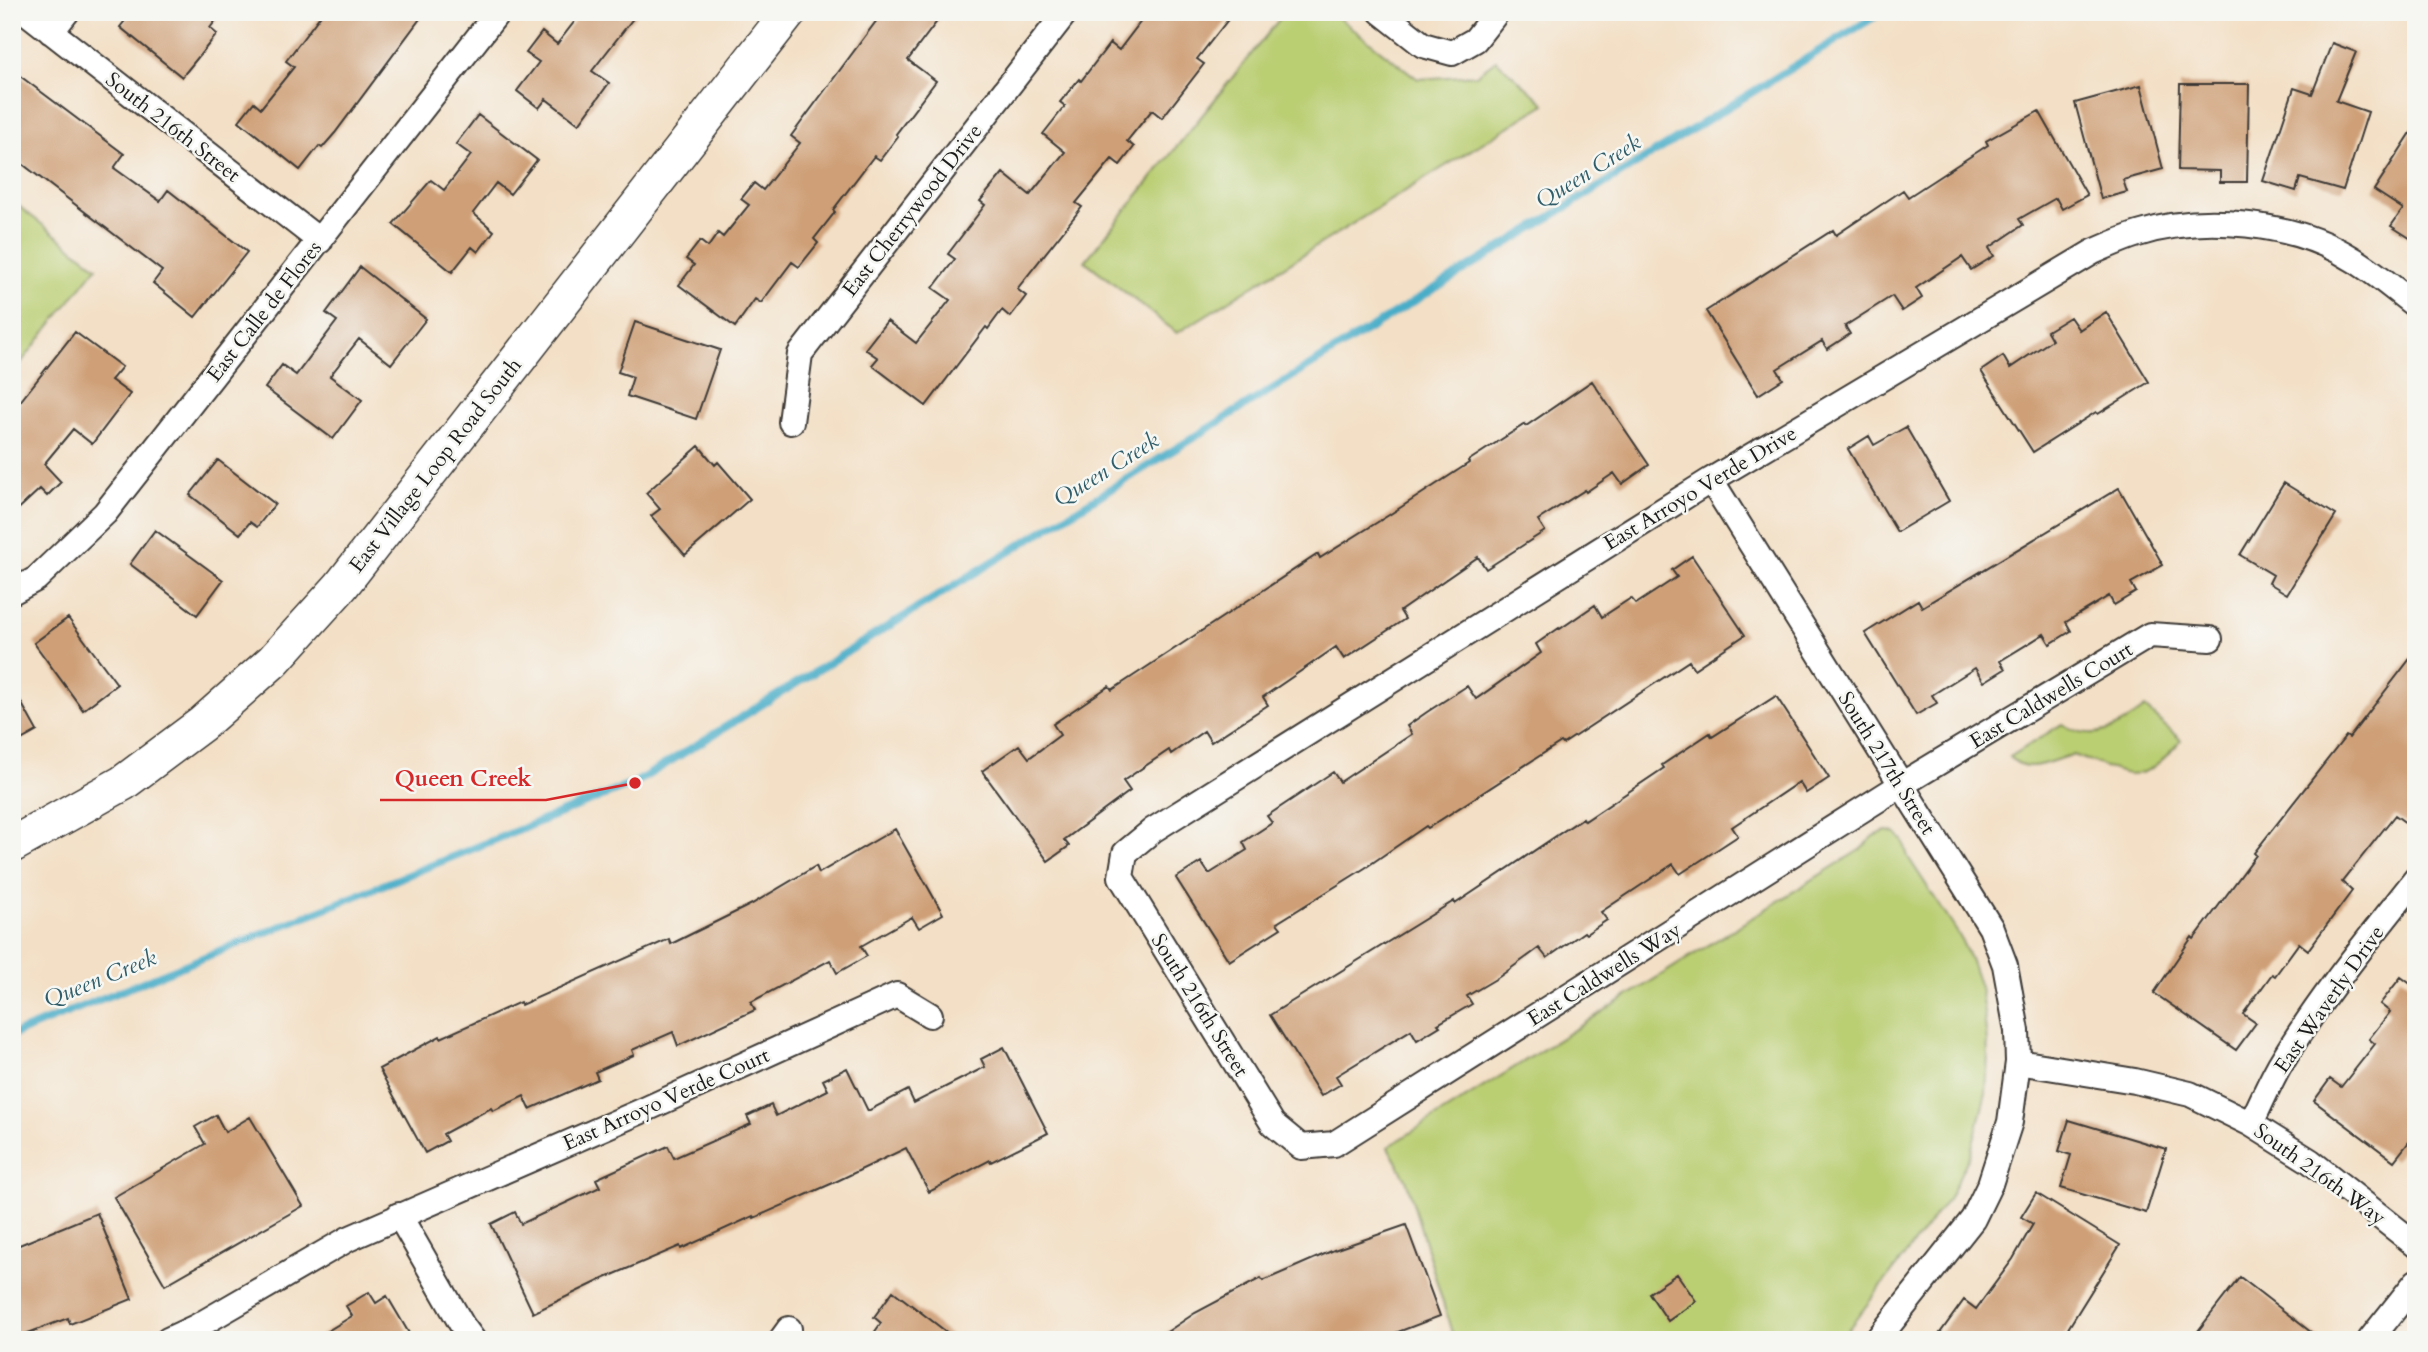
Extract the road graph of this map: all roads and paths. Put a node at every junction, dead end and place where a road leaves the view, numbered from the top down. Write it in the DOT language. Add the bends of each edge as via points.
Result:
graph roads {
  1 [pos="26,12"];
  2 [pos="67,12"];
  3 [pos="498,12"];
  4 [pos="789,12"];
  5 [pos="1066,12"];
  6 [pos="1381,12"];
  7 [pos="1497,12"];
  8 [pos="51,32"];
  9 [pos="320,241"];
  10 [pos="2416,306"];
  11 [pos="791,422"];
  12 [pos="1711,480"];
  13 [pos="12,592"];
  14 [pos="2210,639"];
  15 [pos="1901,785"];
  16 [pos="12,845"];
  17 [pos="1125,853"];
  18 [pos="2416,879"];
  19 [pos="930,1015"];
  20 [pos="2018,1062"];
  21 [pos="2251,1124"];
  22 [pos="1301,1147"];
  23 [pos="399,1215"];
  24 [pos="2416,1245"];
  25 [pos="2416,1282"];
  26 [pos="168,1340"];
  27 [pos="473,1340"];
  28 [pos="1877,1340"];
  29 [pos="2370,1340"];
  1 -- 8 [label="street, South 216th Street"];
  2 -- 8 [label="street"];
  3 -- 9 [label="street, East Calle de Flores"];
  4 -- 16 [label="street, East Village Loop Road South" via="341,586 273,661 202,724 123,783"];
  5 -- 11 [label="street, East Cherrywood Drive" via="800,354"];
  6 -- 7 [label="street" via="1423,45 1452,53 1475,40"];
  8 -- 9 [label="street, South 216th Street"];
  9 -- 13 [label="street, East Calle de Flores" via="105,513 36,579"];
  10 -- 12 [label="street, East Arroyo Verde Drive" via="2350,257 2280,231 2217,222 2139,233 2092,252"];
  12 -- 15 [label="street, South 217th Street"];
  12 -- 17 [label="street, East Arroyo Verde Drive" via="1164,822"];
  14 -- 15 [label="street, East Caldwells Court" via="2150,635"];
  15 -- 20 [label="street, South 217th Street" via="1991,929 2005,965"];
  15 -- 22 [label="street, East Caldwells Way" via="1334,1144"];
  17 -- 22 [label="street, South 216th Street" via="1121,877 1273,1124"];
  18 -- 21 [label="street, East Waverly Drive" via="2302,1030"];
  19 -- 23 [label="street, East Arroyo Verde Court" via="897,995"];
  20 -- 21 [label="street, South 216th Way" via="2190,1094"];
  20 -- 28 [label="street" via="2010,1122 1973,1219"];
  21 -- 24 [label="street, South 216th Way" via="2310,1161"];
  23 -- 26 [label="street"];
  23 -- 27 [label="street"];
  25 -- 29 [label="street"];
}
